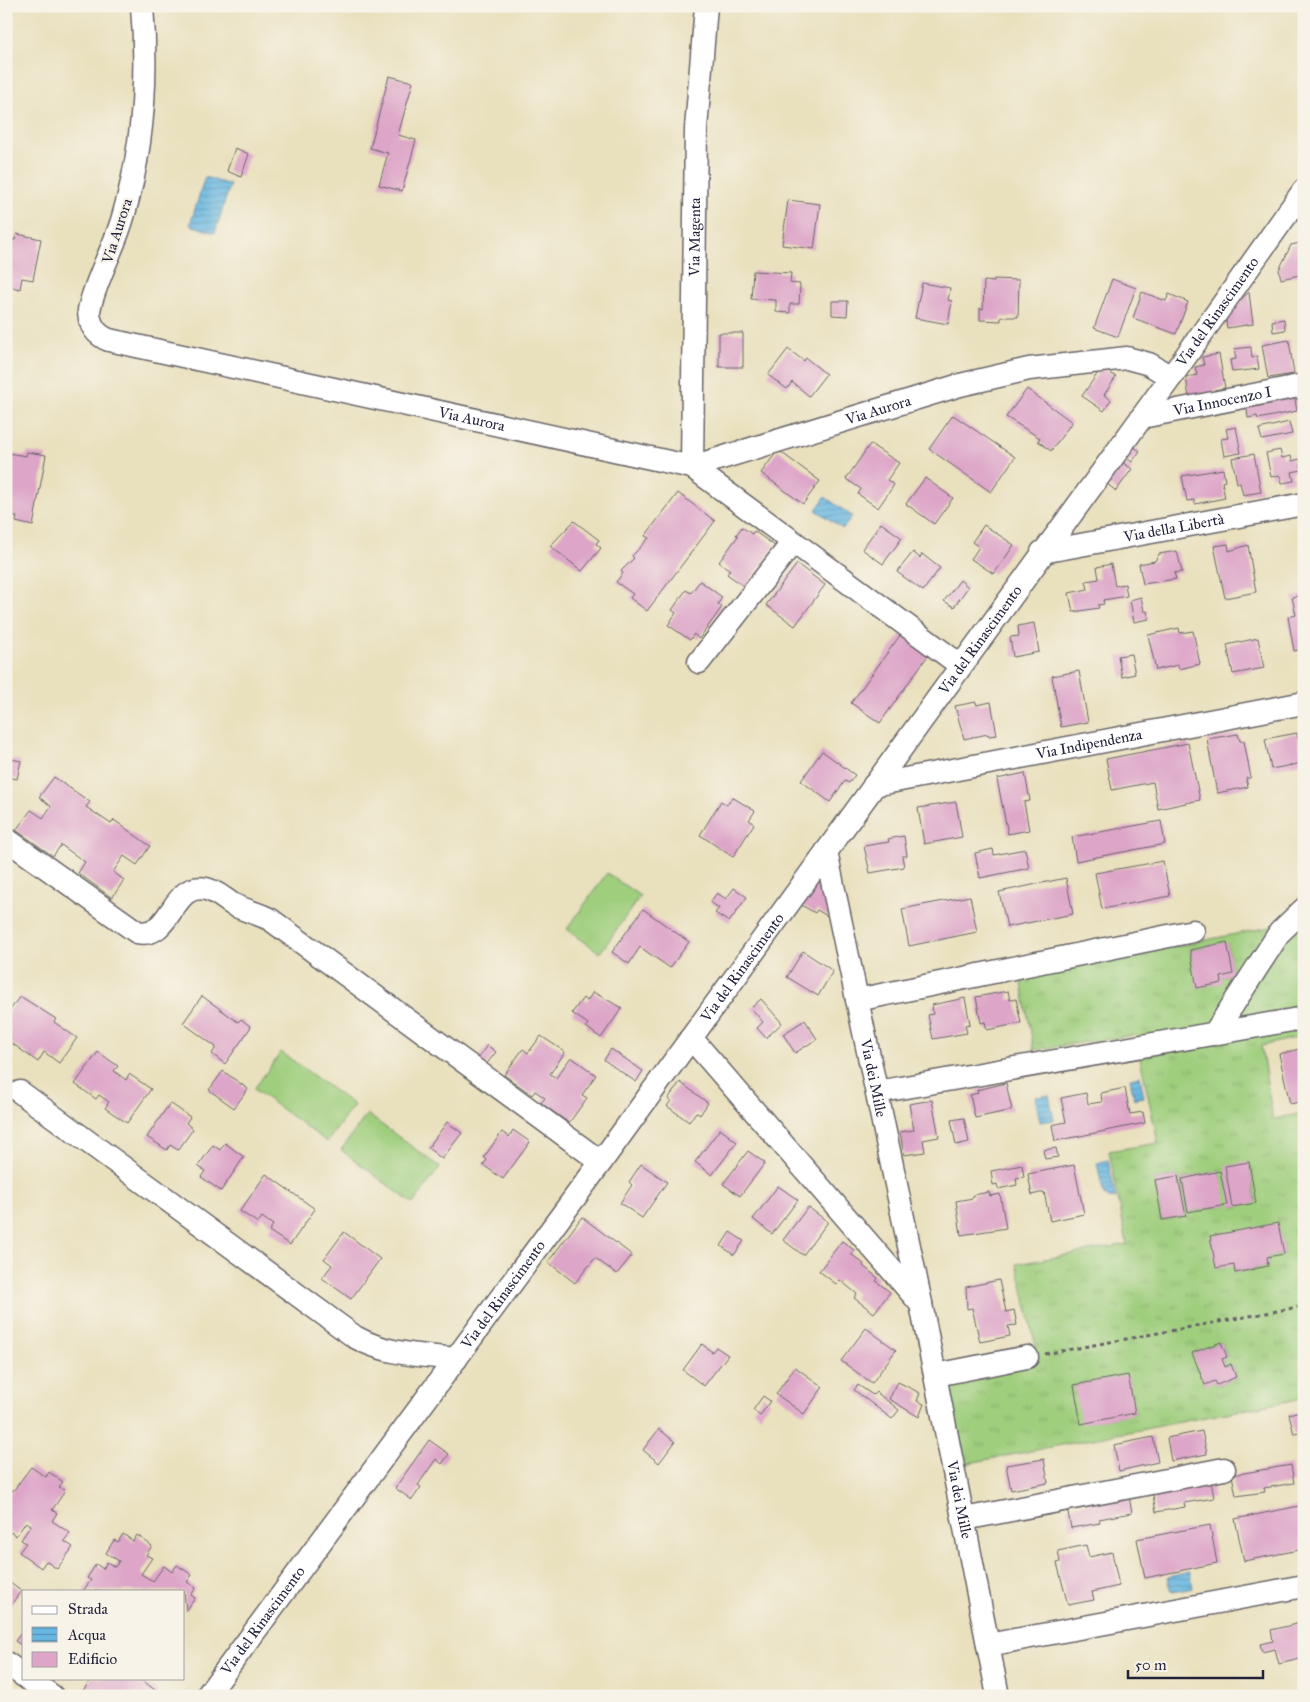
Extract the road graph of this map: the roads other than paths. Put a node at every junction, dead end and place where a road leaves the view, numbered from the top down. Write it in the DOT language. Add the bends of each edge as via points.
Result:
graph roads {
  1 [pos="142,6"];
  2 [pos="706,6"];
  3 [pos="1304,190"];
  4 [pos="1304,216"];
  5 [pos="1270,235"];
  6 [pos="1171,377"];
  7 [pos="1304,385"];
  8 [pos="1142,417"];
  9 [pos="692,468"];
  10 [pos="1304,504"];
  11 [pos="793,542"];
  12 [pos="1042,552"];
  13 [pos="699,662"];
  14 [pos="960,665"];
  15 [pos="1304,703"];
  16 [pos="874,785"];
  17 [pos="6,840"];
  18 [pos="826,852"];
  19 [pos="1304,909"];
  20 [pos="1193,931"];
  21 [pos="858,1000"];
  22 [pos="1304,1018"];
  23 [pos="1214,1034"];
  24 [pos="691,1038"];
  25 [pos="20,1092"];
  26 [pos="877,1092"];
  27 [pos="600,1162"];
  28 [pos="921,1304"];
  29 [pos="1027,1358"];
  30 [pos="456,1359"];
  31 [pos="936,1374"];
  32 [pos="1224,1469"];
  33 [pos="964,1519"];
  34 [pos="1304,1586"];
  35 [pos="988,1645"];
  36 [pos="6,1663"];
  37 [pos="22,1675"];
  38 [pos="30,1680"];
  39 [pos="52,1696"];
  40 [pos="207,1696"];
  41 [pos="998,1696"];
  1 -- 9 [label="street, Via Aurora" via="145,72 135,164 123,217 89,310 91,324 100,336"];
  2 -- 9 [label="street, Via Magenta" via="696,129"];
  3 -- 5 [label="street, Via del Rinascimento"];
  4 -- 5 [label="street, Via del Rinascimento"];
  5 -- 6 [label="street, Via del Rinascimento"];
  6 -- 8 [label="street, Via del Rinascimento"];
  6 -- 9 [label="street, Via Aurora" via="1149,364 1126,358 1029,369 960,385"];
  7 -- 8 [label="street, Via Innocenzo I"];
  8 -- 12 [label="street, Via del Rinascimento"];
  9 -- 11 [label="street"];
  10 -- 12 [label="street, Via della Libertà"];
  11 -- 13 [label="street"];
  11 -- 14 [label="street"];
  12 -- 14 [label="street, Via del Rinascimento"];
  14 -- 16 [label="street, Via del Rinascimento"];
  15 -- 16 [label="street, Via Indipendenza"];
  16 -- 18 [label="street, Via del Rinascimento"];
  17 -- 27 [label="street" via="137,932 148,933 158,928 184,894 200,888 271,920"];
  18 -- 21 [label="street, Via dei Mille"];
  18 -- 24 [label="street, Via del Rinascimento"];
  19 -- 23 [label="street" via="1280,932"];
  20 -- 21 [label="street"];
  21 -- 26 [label="street, Via dei Mille"];
  22 -- 23 [label="street"];
  23 -- 26 [label="street"];
  24 -- 27 [label="street, Via del Rinascimento"];
  24 -- 28 [label="street, Via dei Mille"];
  25 -- 30 [label="street" via="361,1340 393,1352"];
  26 -- 28 [label="street, Via dei Mille"];
  27 -- 30 [label="street, Via del Rinascimento"];
  28 -- 31 [label="street, Via dei Mille"];
  29 -- 31 [label="street"];
  30 -- 40 [label="street, Via del Rinascimento"];
  31 -- 33 [label="street, Via dei Mille"];
  32 -- 33 [label="street"];
  33 -- 35 [label="street, Via dei Mille"];
  34 -- 35 [label="street"];
  35 -- 41 [label="street, Via dei Mille"];
  36 -- 37 [label="street"];
  38 -- 39 [label="street"];
}
